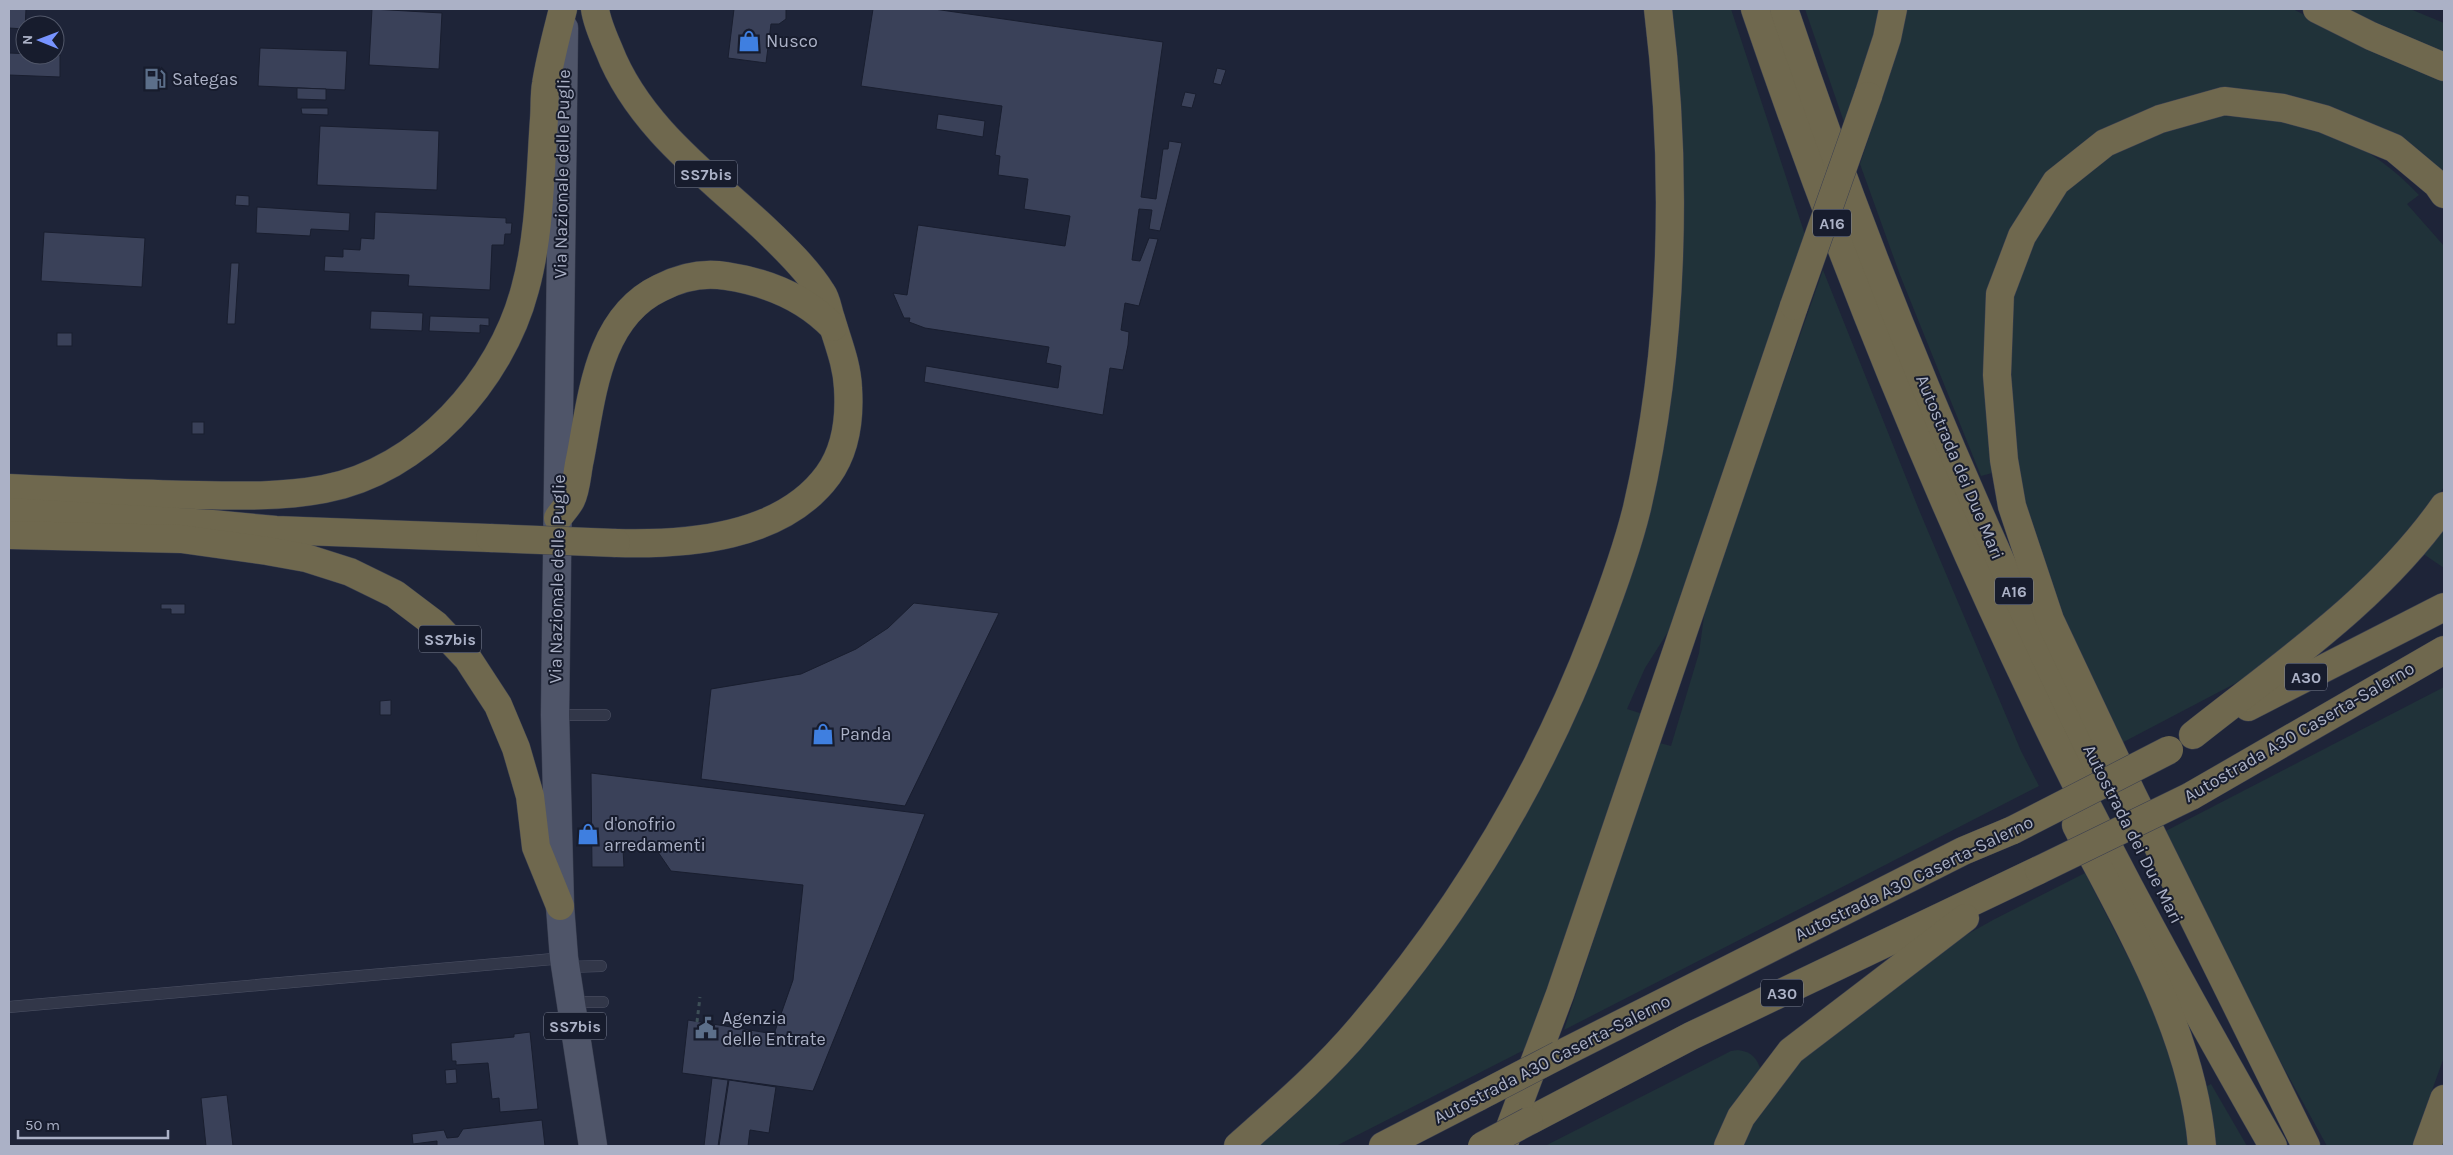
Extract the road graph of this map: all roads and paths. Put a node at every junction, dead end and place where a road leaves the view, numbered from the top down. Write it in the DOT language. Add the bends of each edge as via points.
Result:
graph roads {
  1 [pos="563,9"];
  2 [pos="595,9"];
  3 [pos="1658,9"];
  4 [pos="1755,9"];
  5 [pos="1784,9"];
  6 [pos="1893,9"];
  7 [pos="2317,9"];
  8 [pos="2444,67"];
  9 [pos="2444,194"];
  10 [pos="833,327"];
  11 [pos="1916,435"];
  12 [pos="9,488"];
  13 [pos="2444,506"];
  14 [pos="9,512"];
  15 [pos="558,518"];
  16 [pos="276,530"];
  17 [pos="9,535"];
  18 [pos="181,539"];
  19 [pos="2444,607"];
  20 [pos="2444,650"];
  21 [pos="555,715"];
  22 [pos="605,715"];
  23 [pos="2193,735"];
  24 [pos="2009,884"];
  25 [pos="560,906"];
  26 [pos="565,962"];
  27 [pos="601,966"];
  28 [pos="700,997"];
  29 [pos="571,1002"];
  30 [pos="603,1002"];
  31 [pos="9,1007"];
  32 [pos="697,1022"];
  33 [pos="2444,1099"];
  34 [pos="593,1146"];
  35 [pos="1238,1146"];
  36 [pos="1383,1146"];
  37 [pos="1482,1146"];
  38 [pos="1503,1146"];
  39 [pos="1728,1146"];
  40 [pos="2202,1146"];
  41 [pos="2273,1146"];
  42 [pos="2305,1146"];
  43 [pos="2427,1146"];
  1 -- 12 [label="highway, SS7bis" via="546,84 533,254 525,290 511,331 496,360 456,413 432,434 390,464 358,479 282,494 162,494"];
  1 -- 15 [label="main road, Via Nazionale delle Puglie / SS7bis"];
  2 -- 10 [label="highway, SS7bis" via="616,69 640,108 669,140 784,248 823,294"];
  3 -- 35 [label="highway" via="1669,166 1665,317 1648,456 1636,513 1610,594 1560,720 1469,884 1360,1029 1300,1092"];
  4 -- 11 [label="highway, Autostrada dei Due Mari / A16" via="1826,208"];
  5 -- 42 [label="highway, Autostrada dei Due Mari / A16" via="1902,332 2018,600 2120,810 2228,1014"];
  6 -- 38 [label="highway, bridge" via="1868,96 1560,994"];
  7 -- 8 [label="highway"];
  9 -- 42 [label="highway" via="2437,184 2394,148 2324,119 2283,108 2224,101 2160,119 2105,143 2056,182 2022,236 2000,294 1997,375 2004,460 2012,506 2050,620"];
  10 -- 15 [label="highway, SS7bis" via="817,310 786,294 751,280 716,274 682,277 634,304 611,335 598,368 571,499"];
  10 -- 16 [label="highway, SS7bis, bridge" via="848,375 850,407 845,438 836,465 812,494 770,519 733,532 679,542 616,543"];
  11 -- 40 [label="highway" via="2033,739 2155,981 2174,1026 2188,1070"];
  11 -- 41 [label="highway, Autostrada dei Due Mari / A16" via="2014,656 2092,814 2205,1028"];
  13 -- 23 [label="highway" via="2358,604"];
  14 -- 16 [label="highway, SS7bis"];
  15 -- 21 [label="main road, Via Nazionale delle Puglie / SS7bis"];
  16 -- 18 [label="highway, SS7bis"];
  17 -- 18 [label="highway, SS7bis"];
  18 -- 25 [label="highway, SS7bis" via="306,558 350,572 395,594 436,625 468,659 498,705 516,748 530,796 536,847"];
  19 -- 23 [label="highway, Autostrada A30 Caserta-Salerno / A30"];
  20 -- 24 [label="highway, Autostrada A30 Caserta-Salerno / A30, bridge" via="2191,796"];
  21 -- 22 [label="lane"];
  21 -- 25 [label="main road, Via Nazionale delle Puglie / SS7bis"];
  23 -- 36 [label="highway, Autostrada A30 Caserta-Salerno / A30, bridge" via="2013,830 1954,855"];
  24 -- 37 [label="highway, Autostrada A30 Caserta-Salerno / A30, bridge" via="1690,1036"];
  24 -- 39 [label="highway" via="1791,1051 1741,1117"];
  25 -- 26 [label="main road, Via Nazionale delle Puglie / SS7bis"];
  26 -- 27 [label="lane"];
  26 -- 29 [label="main road, Via Nazionale delle Puglie / SS7bis"];
  26 -- 31 [label="lane"];
  28 -- 32 [label="path"];
  29 -- 30 [label="lane"];
  29 -- 34 [label="main road, Via Nazionale delle Puglie / SS7bis"];
  33 -- 43 [label="highway"];
}
